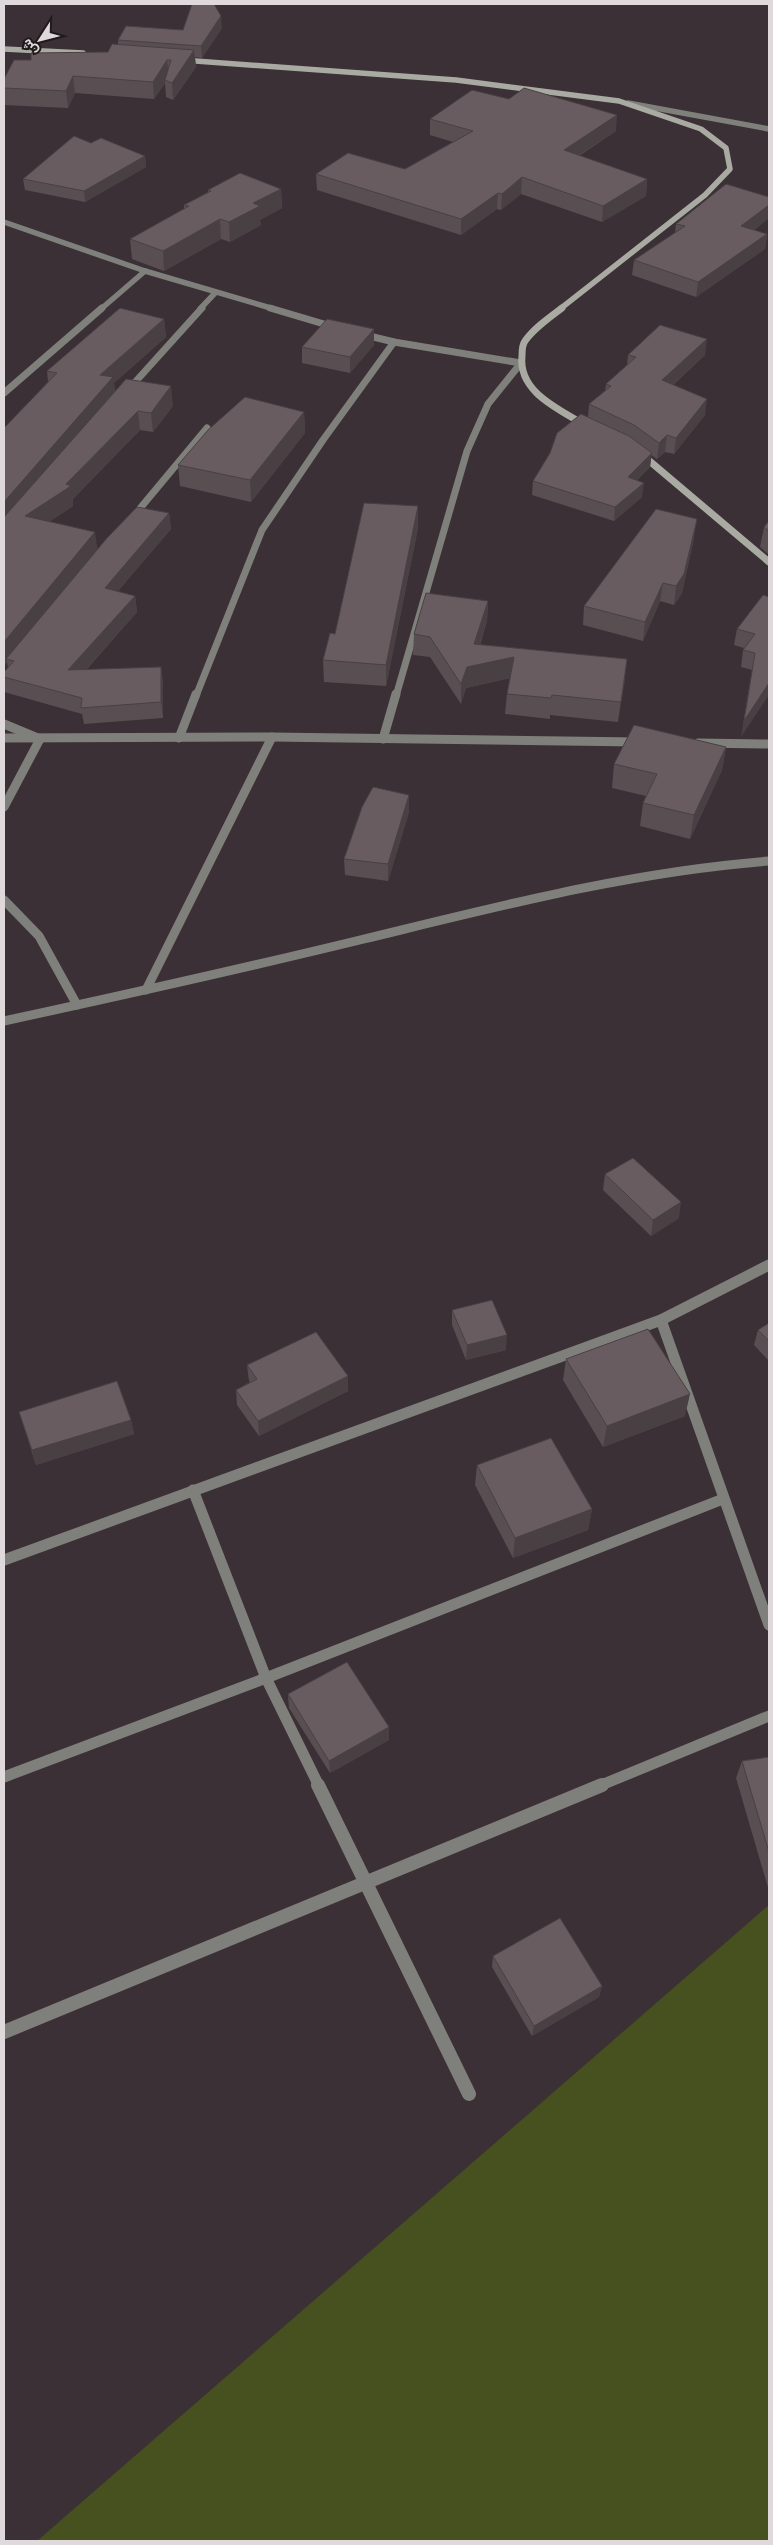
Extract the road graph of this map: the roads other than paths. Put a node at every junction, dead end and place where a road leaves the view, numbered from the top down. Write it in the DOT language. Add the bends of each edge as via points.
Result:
graph roads {
  1 [pos="4,48"];
  2 [pos="88,54"];
  3 [pos="174,59"];
  4 [pos="619,101"];
  5 [pos="769,129"];
  6 [pos="4,222"];
  7 [pos="145,271"];
  8 [pos="215,293"];
  9 [pos="340,328"];
  10 [pos="349,331"];
  11 [pos="394,342"];
  12 [pos="521,363"];
  13 [pos="4,393"];
  14 [pos="123,395"];
  15 [pos="207,428"];
  16 [pos="594,430"];
  17 [pos="637,451"];
  18 [pos="125,527"];
  19 [pos="769,562"];
  20 [pos="4,724"];
  21 [pos="272,737"];
  22 [pos="4,738"];
  23 [pos="179,738"];
  24 [pos="40,739"];
  25 [pos="383,739"];
  26 [pos="651,742"];
  27 [pos="689,743"];
  28 [pos="769,744"];
  29 [pos="4,808"];
  30 [pos="769,861"];
  31 [pos="4,900"];
  32 [pos="146,990"];
  33 [pos="76,1005"];
  34 [pos="4,1021"];
  35 [pos="769,1265"];
  36 [pos="661,1320"];
  37 [pos="193,1490"];
  38 [pos="723,1499"];
  39 [pos="4,1560"];
  40 [pos="769,1625"];
  41 [pos="266,1678"];
  42 [pos="769,1716"];
  43 [pos="4,1777"];
  44 [pos="365,1883"];
  45 [pos="4,2032"];
  46 [pos="470,2094"];
  1 -- 2 [label="main road"];
  3 -- 4 [label="main road" via="456,80"];
  4 -- 5 [label="street"];
  4 -- 12 [label="main road" via="701,129 726,148 730,169 705,195 540,324 523,343"];
  6 -- 7 [label="street"];
  7 -- 8 [label="street"];
  7 -- 13 [label="street"];
  8 -- 9 [label="street"];
  8 -- 14 [label="street"];
  10 -- 11 [label="street"];
  11 -- 12 [label="street"];
  11 -- 23 [label="street" via="322,440 262,530"];
  12 -- 16 [label="main road" via="527,384 548,402"];
  12 -- 25 [label="street" via="488,404 467,451"];
  15 -- 18 [label="street"];
  17 -- 19 [label="main road"];
  20 -- 24 [label="street"];
  21 -- 23 [label="street"];
  21 -- 25 [label="street"];
  21 -- 32 [label="street"];
  22 -- 24 [label="street"];
  23 -- 24 [label="street"];
  24 -- 29 [label="street"];
  25 -- 26 [label="street"];
  27 -- 28 [label="street"];
  30 -- 32 [label="street" via="656,872 555,891"];
  31 -- 33 [label="street" via="39,936"];
  32 -- 33 [label="street"];
  33 -- 34 [label="street"];
  35 -- 36 [label="street"];
  36 -- 37 [label="street"];
  36 -- 38 [label="street"];
  37 -- 39 [label="street"];
  37 -- 41 [label="street"];
  38 -- 40 [label="street"];
  38 -- 41 [label="street"];
  41 -- 43 [label="street"];
  41 -- 44 [label="street"];
  42 -- 44 [label="street"];
  44 -- 45 [label="street"];
  44 -- 46 [label="street"];
}
